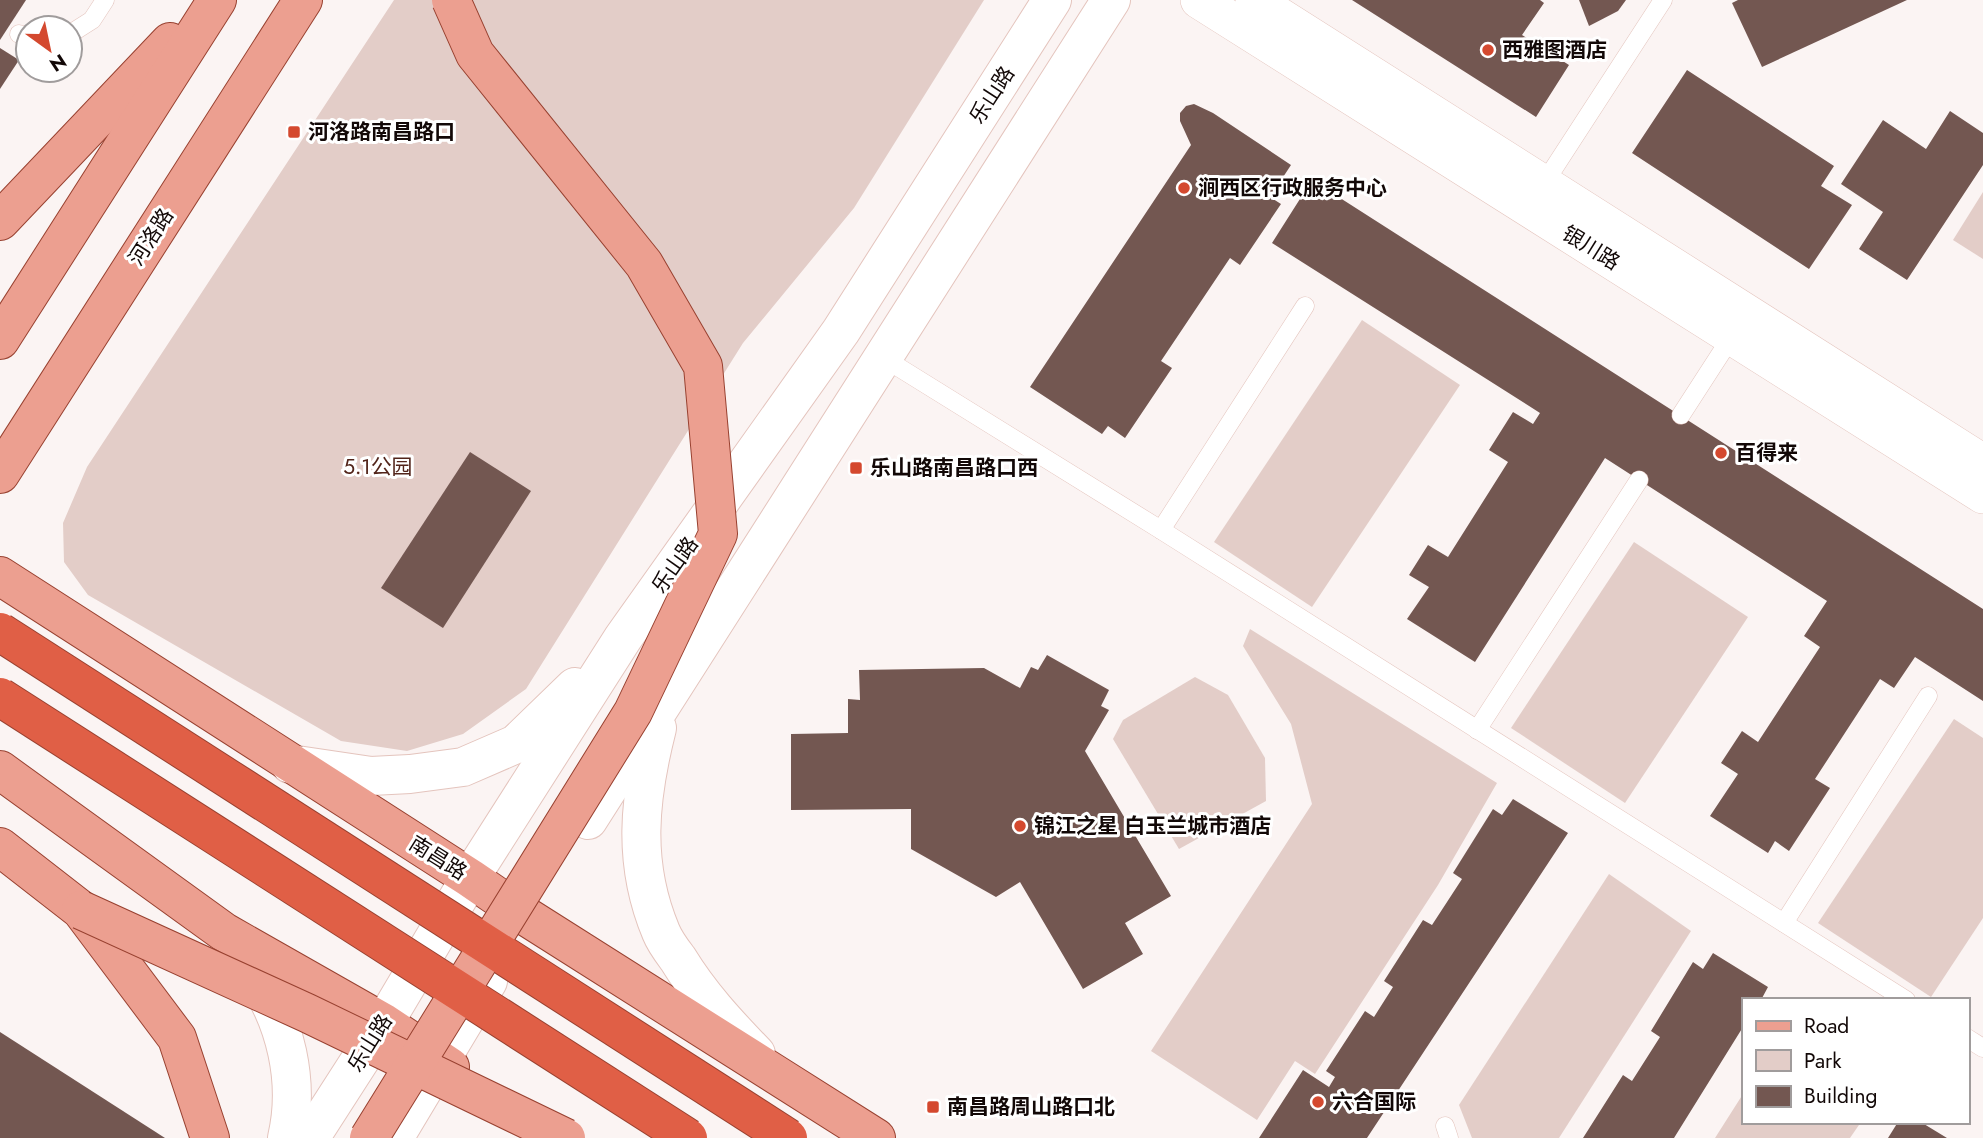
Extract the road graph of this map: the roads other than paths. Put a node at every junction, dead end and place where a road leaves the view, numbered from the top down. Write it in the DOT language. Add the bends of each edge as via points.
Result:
graph roads {
  1 [pos="104,0"];
  2 [pos="210,0"];
  3 [pos="217,0"];
  4 [pos="303,0"];
  5 [pos="452,0"];
  6 [pos="1052,0"];
  7 [pos="1111,0"];
  8 [pos="1199,0"];
  9 [pos="1254,0"];
  10 [pos="1663,0"];
  11 [pos="84,25"];
  12 [pos="1536,196"];
  13 [pos="0,221"];
  14 [pos="1306,306"];
  15 [pos="1739,325"];
  16 [pos="0,340"];
  17 [pos="882,357"];
  18 [pos="1681,415"];
  19 [pos="1983,463"];
  20 [pos="0,474"];
  21 [pos="1639,480"];
  22 [pos="1983,495"];
  23 [pos="1161,530"];
  24 [pos="0,576"];
  25 [pos="0,632"];
  26 [pos="623,638"];
  27 [pos="1928,696"];
  28 [pos="0,697"];
  29 [pos="665,698"];
  30 [pos="1477,730"];
  31 [pos="290,764"];
  32 [pos="0,769"];
  33 [pos="0,846"];
  34 [pos="470,878"];
  35 [pos="81,911"];
  36 [pos="527,917"];
  37 [pos="1784,923"];
  38 [pos="225,932"];
  39 [pos="1903,998"];
  40 [pos="384,1023"];
  41 [pos="440,1061"];
  42 [pos="774,1073"];
  43 [pos="210,1138"];
  44 [pos="287,1138"];
  45 [pos="310,1138"];
  46 [pos="372,1138"];
  47 [pos="394,1138"];
  48 [pos="566,1138"];
  49 [pos="688,1138"];
  50 [pos="789,1138"];
  51 [pos="876,1138"];
  1 -- 11 [label="lane"];
  2 -- 13 [label="main road"];
  3 -- 16 [label="main road"];
  4 -- 20 [label="main road, 河洛路"];
  5 -- 46 [label="main road, bridge" via="475,54 644,264 703,366 718,534 633,712"];
  6 -- 26 [label="main road, 乐山路" via="841,331"];
  7 -- 17 [label="main road"];
  8 -- 12 [label="street, 银川路"];
  9 -- 12 [label="street, 银川路"];
  10 -- 12 [label="lane"];
  12 -- 15 [label="street, 银川路"];
  14 -- 23 [label="lane"];
  15 -- 18 [label="lane"];
  15 -- 19 [label="street, 银川路"];
  15 -- 22 [label="street, 银川路"];
  17 -- 23 [label="lane"];
  17 -- 29 [label="main road"];
  21 -- 30 [label="lane"];
  23 -- 30 [label="lane"];
  24 -- 31 [label="main road, 南昌路"];
  25 -- 50 [label="highway, bridge"];
  26 -- 31 [label="main road" via="516,744 463,767 371,776"];
  26 -- 34 [label="main road, 乐山路"];
  27 -- 37 [label="lane"];
  28 -- 49 [label="highway, bridge"];
  29 -- 36 [label="main road"];
  29 -- 42 [label="main road" via="640,818 643,874 662,934 692,982"];
  30 -- 37 [label="lane"];
  31 -- 34 [label="main road, 南昌路"];
  32 -- 38 [label="main road"];
  33 -- 35 [label="main road"];
  34 -- 36 [label="main road, 南昌路"];
  34 -- 40 [label="main road, 乐山路"];
  35 -- 43 [label="main road" via="177,1038"];
  35 -- 48 [label="main road, bridge"];
  36 -- 41 [label="main road"];
  36 -- 42 [label="main road, 南昌路"];
  37 -- 39 [label="lane"];
  38 -- 40 [label="main road"];
  38 -- 44 [label="main road" via="257,979 280,1026 292,1075"];
  40 -- 41 [label="main road"];
  40 -- 45 [label="main road, 乐山路"];
  41 -- 46 [label="main road"];
  41 -- 47 [label="main road"];
  41 -- 48 [label="main road"];
  42 -- 51 [label="main road, 南昌路"];
}
